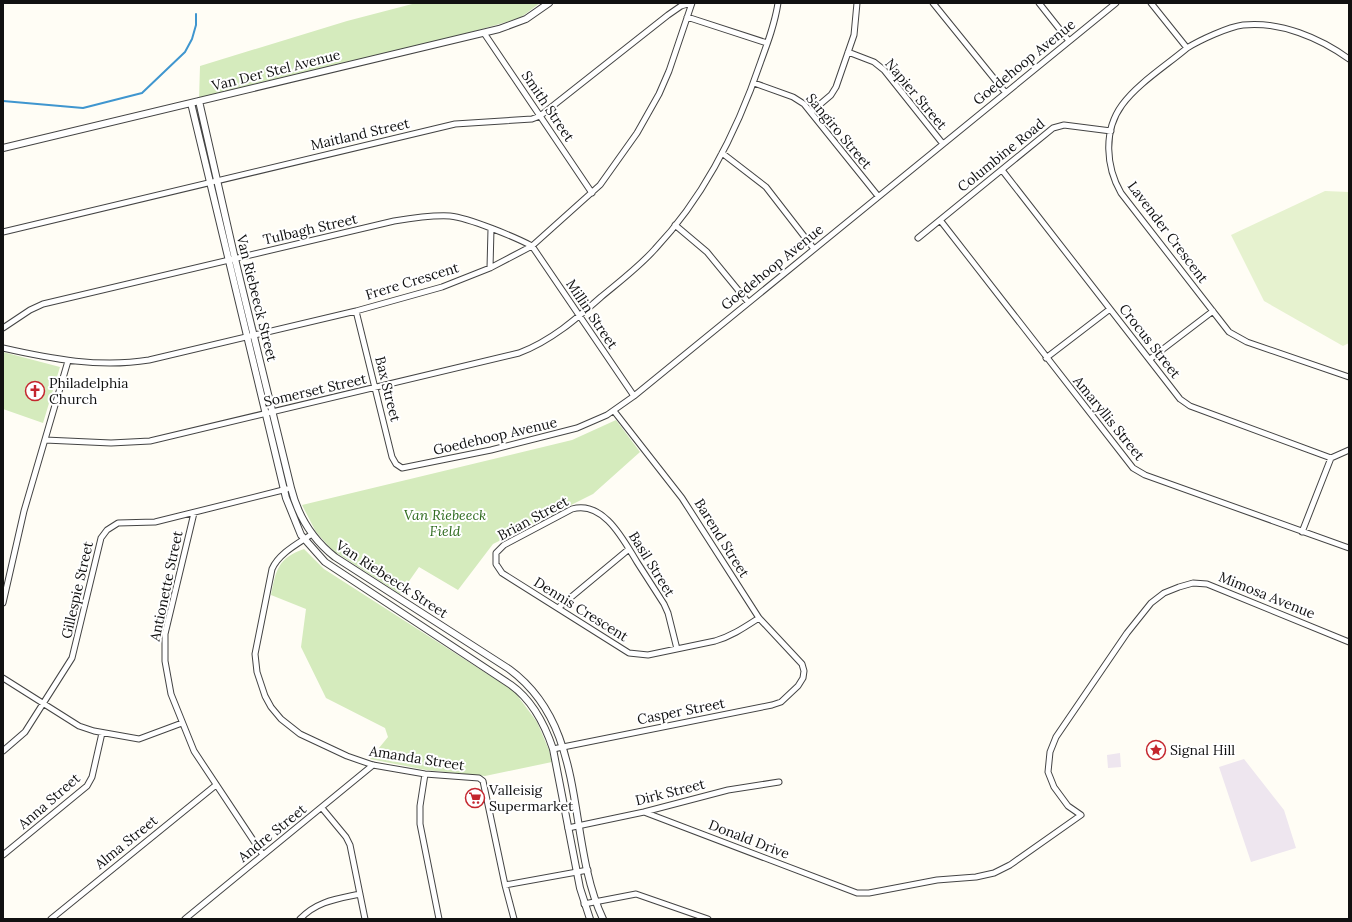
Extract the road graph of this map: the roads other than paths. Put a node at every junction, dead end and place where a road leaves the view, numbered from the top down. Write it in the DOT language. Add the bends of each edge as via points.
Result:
graph roads {
  1 [pos="549,3"];
  2 [pos="691,3"];
  3 [pos="778,3"];
  4 [pos="857,3"];
  5 [pos="933,3"];
  6 [pos="1039,3"];
  7 [pos="1116,3"];
  8 [pos="1151,3"];
  9 [pos="687,16"];
  10 [pos="484,33"];
  11 [pos="1069,41"];
  12 [pos="767,44"];
  13 [pos="1187,48"];
  14 [pos="848,52"];
  15 [pos="1349,59"];
  16 [pos="754,83"];
  17 [pos="1005,92"];
  18 [pos="199,101"];
  19 [pos="191,103"];
  20 [pos="811,112"];
  21 [pos="540,116"];
  22 [pos="1111,131"];
  23 [pos="943,144"];
  24 [pos="209,146"];
  25 [pos="3,148"];
  26 [pos="202,148"];
  27 [pos="722,153"];
  28 [pos="1002,170"];
  29 [pos="217,180"];
  30 [pos="211,182"];
  31 [pos="592,193"];
  32 [pos="878,196"];
  33 [pos="940,220"];
  34 [pos="675,225"];
  35 [pos="491,229"];
  36 [pos="3,232"];
  37 [pos="918,238"];
  38 [pos="532,246"];
  39 [pos="814,249"];
  40 [pos="232,259"];
  41 [pos="490,268"];
  42 [pos="748,302"];
  43 [pos="1110,309"];
  44 [pos="356,311"];
  45 [pos="1213,311"];
  46 [pos="579,316"];
  47 [pos="3,328"];
  48 [pos="254,335"];
  49 [pos="247,337"];
  50 [pos="3,348"];
  51 [pos="1046,358"];
  52 [pos="1150,359"];
  53 [pos="68,361"];
  54 [pos="1349,377"];
  55 [pos="376,388"];
  56 [pos="634,396"];
  57 [pos="614,411"];
  58 [pos="273,412"];
  59 [pos="265,414"];
  60 [pos="45,440"];
  61 [pos="1349,450"];
  62 [pos="1331,458"];
  63 [pos="404,469"];
  64 [pos="287,489"];
  65 [pos="584,508"];
  66 [pos="194,513"];
  67 [pos="1302,532"];
  68 [pos="312,534"];
  69 [pos="304,539"];
  70 [pos="1349,548"];
  71 [pos="629,549"];
  72 [pos="495,555"];
  73 [pos="3,604"];
  74 [pos="558,608"];
  75 [pos="759,618"];
  76 [pos="1349,642"];
  77 [pos="677,649"];
  78 [pos="3,678"];
  79 [pos="803,678"];
  80 [pos="43,705"];
  81 [pos="182,723"];
  82 [pos="102,733"];
  83 [pos="563,747"];
  84 [pos="553,749"];
  85 [pos="3,751"];
  86 [pos="373,765"];
  87 [pos="425,774"];
  88 [pos="779,782"];
  89 [pos="216,785"];
  90 [pos="322,808"];
  91 [pos="644,812"];
  92 [pos="580,825"];
  93 [pos="568,828"];
  94 [pos="3,855"];
  95 [pos="263,855"];
  96 [pos="588,870"];
  97 [pos="577,872"];
  98 [pos="505,885"];
  99 [pos="846,888"];
  100 [pos="360,894"];
  101 [pos="596,902"];
  102 [pos="584,904"];
  103 [pos="193,917"];
  104 [pos="52,919"];
  105 [pos="186,919"];
  106 [pos="300,919"];
  107 [pos="365,919"];
  108 [pos="439,919"];
  109 [pos="514,919"];
  110 [pos="590,919"];
  111 [pos="603,919"];
  112 [pos="708,919"];
  1 -- 10 [label="street, Van Der Stel Avenue" via="521,22"];
  2 -- 9 [label="street, Frere Crescent"];
  2 -- 21 [label="street, Maitland Street" via="668,15"];
  3 -- 12 [label="street, Somerset Street"];
  4 -- 14 [label="street" via="856,26"];
  5 -- 17 [label="street"];
  6 -- 11 [label="street"];
  7 -- 11 [label="street, Goedehoop Avenue"];
  8 -- 13 [label="street"];
  9 -- 12 [label="street"];
  9 -- 31 [label="street, Frere Crescent" via="669,71 649,113 618,162"];
  10 -- 18 [label="street, Van Der Stel Avenue"];
  10 -- 21 [label="street, Smith Street"];
  11 -- 17 [label="street, Goedehoop Avenue"];
  12 -- 16 [label="street, Somerset Street"];
  13 -- 15 [label="street, Lavender Crescent" via="1237,26 1270,26 1328,45"];
  13 -- 22 [label="street, Lavender Crescent" via="1127,98 1117,112"];
  14 -- 20 [label="street" via="833,92"];
  14 -- 23 [label="street, Napier Street" via="874,62 884,70"];
  16 -- 20 [label="street, Sangiro Street" via="794,97"];
  16 -- 27 [label="street, Somerset Street"];
  17 -- 23 [label="street, Goedehoop Avenue"];
  18 -- 19 [label="street, Van Der Stel Avenue"];
  18 -- 24 [label="street, Van Riebeeck Street"];
  19 -- 25 [label="street, Van Der Stel Avenue"];
  19 -- 26 [label="street, Van Riebeeck Street"];
  20 -- 32 [label="street, Sangiro Street"];
  21 -- 29 [label="street, Maitland Street" via="528,120 455,124"];
  21 -- 31 [label="street, Smith Street"];
  22 -- 28 [label="street, Columbine Road" via="1056,126"];
  22 -- 45 [label="street, Lavender Crescent" via="1108,158 1117,186"];
  23 -- 32 [label="street, Goedehoop Avenue"];
  24 -- 26 [label="street"];
  24 -- 29 [label="street, Van Riebeeck Street"];
  26 -- 30 [label="street, Van Riebeeck Street"];
  27 -- 34 [label="street, Somerset Street" via="707,180"];
  27 -- 39 [label="street" via="766,187"];
  28 -- 33 [label="street, Columbine Road"];
  28 -- 43 [label="street, Crocus Street"];
  29 -- 30 [label="street, Maitland Street"];
  29 -- 40 [label="street, Van Riebeeck Street"];
  30 -- 36 [label="street, Maitland Street"];
  30 -- 40 [label="street, Van Riebeeck Street"];
  31 -- 38 [label="street, Frere Crescent"];
  32 -- 39 [label="street, Goedehoop Avenue"];
  33 -- 37 [label="street, Columbine Road"];
  33 -- 51 [label="street, Amaryllis Street"];
  34 -- 42 [label="street" via="707,252"];
  34 -- 46 [label="street, Somerset Street" via="655,250"];
  35 -- 38 [label="street, Tulbagh Street"];
  35 -- 40 [label="street, Tulbagh Street" via="450,216 408,219"];
  35 -- 41 [label="street"];
  38 -- 41 [label="street, Frere Crescent"];
  38 -- 46 [label="street, Millin Street"];
  39 -- 42 [label="street, Goedehoop Avenue"];
  40 -- 47 [label="street, Tulbagh Street" via="38,306"];
  40 -- 48 [label="street, Van Riebeeck Street"];
  40 -- 49 [label="street, Van Riebeeck Street"];
  41 -- 44 [label="street, Frere Crescent" via="442,287"];
  42 -- 56 [label="street, Goedehoop Avenue"];
  43 -- 51 [label="street"];
  43 -- 52 [label="street, Crocus Street"];
  44 -- 48 [label="street, Frere Crescent"];
  44 -- 55 [label="street, Bax Street"];
  45 -- 52 [label="street"];
  45 -- 54 [label="street, Lavender Crescent" via="1229,332 1239,338"];
  46 -- 55 [label="street, Somerset Street" via="551,338 519,353"];
  46 -- 56 [label="street, Millin Street"];
  48 -- 49 [label="street, Frere Crescent"];
  48 -- 58 [label="street, Van Riebeeck Street"];
  49 -- 53 [label="street, Frere Crescent" via="139,362"];
  49 -- 59 [label="street, Van Riebeeck Street"];
  50 -- 53 [label="street, Frere Crescent"];
  51 -- 67 [label="street, Amaryllis Street" via="1127,462 1138,472"];
  52 -- 62 [label="street, Crocus Street" via="1180,399 1190,406"];
  53 -- 60 [label="street"];
  55 -- 58 [label="street, Somerset Street"];
  55 -- 63 [label="street, Bax Street" via="392,457 396,464"];
  56 -- 57 [label="street, Goedehoop Avenue"];
  57 -- 63 [label="street, Goedehoop Avenue" via="577,428"];
  57 -- 75 [label="street, Barend Street" via="682,498"];
  58 -- 59 [label="street, Somerset Street"];
  58 -- 64 [label="street, Van Riebeeck Street"];
  59 -- 60 [label="street, Somerset Street" via="144,442 93,443"];
  59 -- 64 [label="street, Van Riebeeck Street"];
  60 -- 73 [label="street" via="24,511"];
  61 -- 62 [label="street"];
  62 -- 67 [label="street"];
  64 -- 66 [label="street, Gillespie Street"];
  64 -- 68 [label="street, Van Riebeeck Street"];
  64 -- 69 [label="street, Van Riebeeck Street" via="293,519"];
  65 -- 71 [label="street, Basil Street" via="596,512 613,525"];
  65 -- 72 [label="street, Brian Street" via="572,509 504,544"];
  66 -- 80 [label="street, Gillespie Street" via="155,522 118,523 104,533 74,653"];
  66 -- 81 [label="street, Antionette Street" via="165,643 165,661 171,694"];
  67 -- 70 [label="street, Amaryllis Street"];
  68 -- 69 [label="street, Amanda Street"];
  68 -- 83 [label="street, Van Riebeeck Street" via="325,549 342,562 521,678 547,709"];
  69 -- 84 [label="street, Van Riebeeck Street" via="318,556 337,572 515,687 537,713"];
  69 -- 86 [label="street, Amanda Street" via="278,560 272,569 254,654 261,686 271,708 295,732"];
  71 -- 74 [label="street"];
  71 -- 77 [label="street, Basil Street" via="666,609"];
  72 -- 74 [label="street, Dennis Crescent" via="499,570"];
  74 -- 77 [label="street, Dennis Crescent" via="629,653 644,655"];
  75 -- 77 [label="street, Dennis Crescent" via="726,638"];
  75 -- 79 [label="street, Barend Street" via="800,661 804,672"];
  76 -- 99 [label="street, Mimosa Avenue" via="1207,584 1187,584 1166,592 1151,603 1126,633 1062,727 1050,752 1047,765 1050,778 1068,806 1081,815 1010,865 994,873 937,880 870,893 857,893"];
  78 -- 80 [label="street"];
  79 -- 83 [label="street, Casper Street" via="787,697 772,705"];
  80 -- 82 [label="street" via="79,726"];
  80 -- 85 [label="street, Gillespie Street" via="25,732"];
  81 -- 82 [label="street" via="139,739"];
  81 -- 89 [label="street, Antionette Street" via="194,751"];
  82 -- 94 [label="street, Anna Street" via="92,776 87,786"];
  83 -- 84 [label="street, Casper Street"];
  83 -- 92 [label="street, Van Riebeeck Street"];
  84 -- 93 [label="street, Van Riebeeck Street"];
  86 -- 87 [label="street, Amanda Street"];
  86 -- 90 [label="street, Andre Street"];
  87 -- 98 [label="street, Amanda Street" via="479,778 484,782"];
  87 -- 108 [label="street" via="420,824"];
  88 -- 91 [label="street, Dirk Street" via="728,790"];
  89 -- 95 [label="street, Antionette Street"];
  89 -- 104 [label="street, Alma Street"];
  90 -- 95 [label="street, Andre Street"];
  90 -- 100 [label="street" via="348,840"];
  91 -- 92 [label="street, Dirk Street"];
  91 -- 99 [label="street, Donald Drive"];
  92 -- 93 [label="street, Dirk Street"];
  92 -- 96 [label="street, Van Riebeeck Street"];
  93 -- 97 [label="street, Van Riebeeck Street"];
  95 -- 103 [label="street, Andre Street"];
  96 -- 97 [label="street"];
  96 -- 101 [label="street, Van Riebeeck Street"];
  97 -- 98 [label="street"];
  97 -- 102 [label="street, Van Riebeeck Street"];
  98 -- 109 [label="street"];
  100 -- 106 [label="street" via="324,901"];
  100 -- 107 [label="street"];
  101 -- 102 [label="street"];
  101 -- 111 [label="street, Van Riebeeck Street"];
  101 -- 112 [label="street" via="636,894"];
  102 -- 110 [label="street, Van Riebeeck Street"];
  103 -- 105 [label="street, Andre Street"];
}
